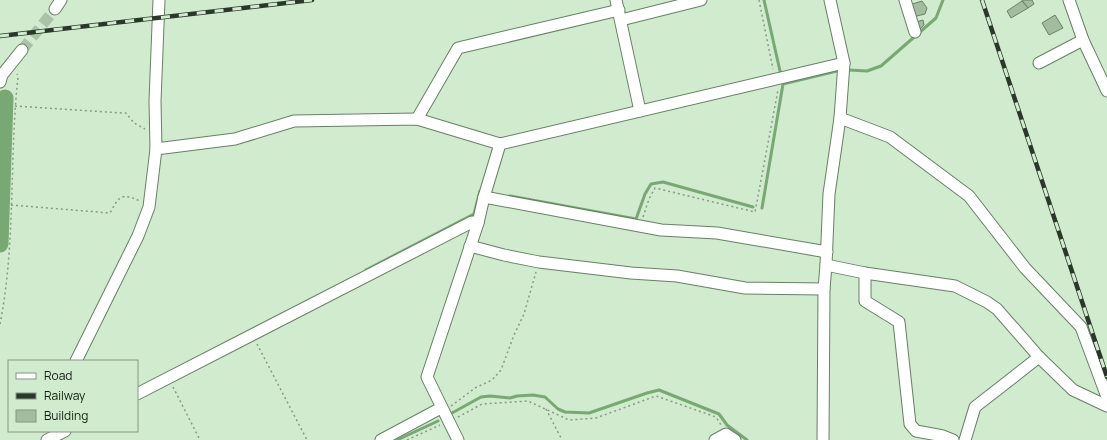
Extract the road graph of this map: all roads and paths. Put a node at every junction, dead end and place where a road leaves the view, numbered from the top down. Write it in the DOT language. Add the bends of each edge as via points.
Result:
graph roads {
  1 [pos="159,0"];
  2 [pos="701,0"];
  3 [pos="759,0"];
  4 [pos="830,0"];
  5 [pos="904,0"];
  6 [pos="1069,0"];
  7 [pos="619,10"];
  8 [pos="915,32"];
  9 [pos="1083,40"];
  10 [pos="22,50"];
  11 [pos="12,63"];
  12 [pos="844,63"];
  13 [pos="1039,63"];
  14 [pos="776,79"];
  15 [pos="0,82"];
  16 [pos="1107,91"];
  17 [pos="15,106"];
  18 [pos="640,111"];
  19 [pos="840,118"];
  20 [pos="417,119"];
  21 [pos="156,133"];
  22 [pos="500,144"];
  23 [pos="156,149"];
  24 [pos="484,197"];
  25 [pos="149,204"];
  26 [pos="11,205"];
  27 [pos="643,218"];
  28 [pos="478,223"];
  29 [pos="470,246"];
  30 [pos="827,252"];
  31 [pos="539,262"];
  32 [pos="826,265"];
  33 [pos="865,273"];
  34 [pos="824,289"];
  35 [pos="0,324"];
  36 [pos="252,335"];
  37 [pos="1039,356"];
  38 [pos="76,360"];
  39 [pos="168,378"];
  40 [pos="138,393"];
  41 [pos="1107,397"];
  42 [pos="1107,406"];
  43 [pos="442,409"];
  44 [pos="546,409"];
  45 [pos="449,423"];
  46 [pos="63,432"];
  47 [pos="731,437"];
  48 [pos="386,439"];
  49 [pos="47,440"];
  50 [pos="200,440"];
  51 [pos="307,440"];
  52 [pos="407,440"];
  53 [pos="458,440"];
  54 [pos="562,440"];
  55 [pos="715,440"];
  56 [pos="823,440"];
  57 [pos="953,440"];
  58 [pos="965,440"];
  1 -- 21 [label="street"];
  2 -- 7 [label="street"];
  3 -- 14 [label="path"];
  4 -- 12 [label="street"];
  5 -- 8 [label="street"];
  6 -- 9 [label="street"];
  7 -- 18 [label="street"];
  7 -- 20 [label="street" via="458,48"];
  9 -- 13 [label="street"];
  9 -- 16 [label="street"];
  10 -- 11 [label="street"];
  11 -- 15 [label="street" via="2,75"];
  11 -- 17 [label="path" via="18,77"];
  12 -- 14 [label="street"];
  12 -- 19 [label="street"];
  14 -- 18 [label="street"];
  14 -- 27 [label="path" via="778,88 755,212 655,188"];
  17 -- 21 [label="path" via="122,113 138,125"];
  17 -- 26 [label="path"];
  18 -- 22 [label="street"];
  19 -- 30 [label="street" via="829,194"];
  19 -- 41 [label="street" via="890,137 969,196 1024,268 1081,326"];
  20 -- 22 [label="street"];
  20 -- 23 [label="street" via="294,121 235,139"];
  21 -- 23 [label="street"];
  22 -- 24 [label="street"];
  23 -- 25 [label="street"];
  24 -- 28 [label="street"];
  24 -- 30 [label="street" via="661,230 718,233"];
  25 -- 26 [label="path" via="120,197 110,213"];
  25 -- 38 [label="street" via="138,236"];
  26 -- 35 [label="path" via="9,270"];
  28 -- 29 [label="street"];
  28 -- 36 [label="street" via="472,222"];
  29 -- 31 [label="street"];
  29 -- 43 [label="street" via="427,377"];
  30 -- 32 [label="street"];
  31 -- 34 [label="street" via="677,276 745,288"];
  31 -- 43 [label="path" via="524,314 501,370 492,380"];
  32 -- 33 [label="street"];
  32 -- 34 [label="street"];
  33 -- 37 [label="street" via="955,286 997,309"];
  33 -- 57 [label="street" via="865,301 899,322 910,424 916,431"];
  34 -- 56 [label="street"];
  36 -- 39 [label="street"];
  36 -- 51 [label="path"];
  37 -- 42 [label="street" via="1073,390"];
  37 -- 58 [label="street" via="975,407"];
  39 -- 40 [label="street"];
  39 -- 50 [label="path"];
  43 -- 45 [label="street"];
  43 -- 48 [label="street"];
  44 -- 45 [label="path" via="528,401 482,404"];
  44 -- 47 [label="path" via="569,420 596,418 656,396 716,417"];
  44 -- 54 [label="path"];
  45 -- 52 [label="path"];
  45 -- 53 [label="street"];
  46 -- 49 [label="street"];
  47 -- 55 [label="street"];
}
